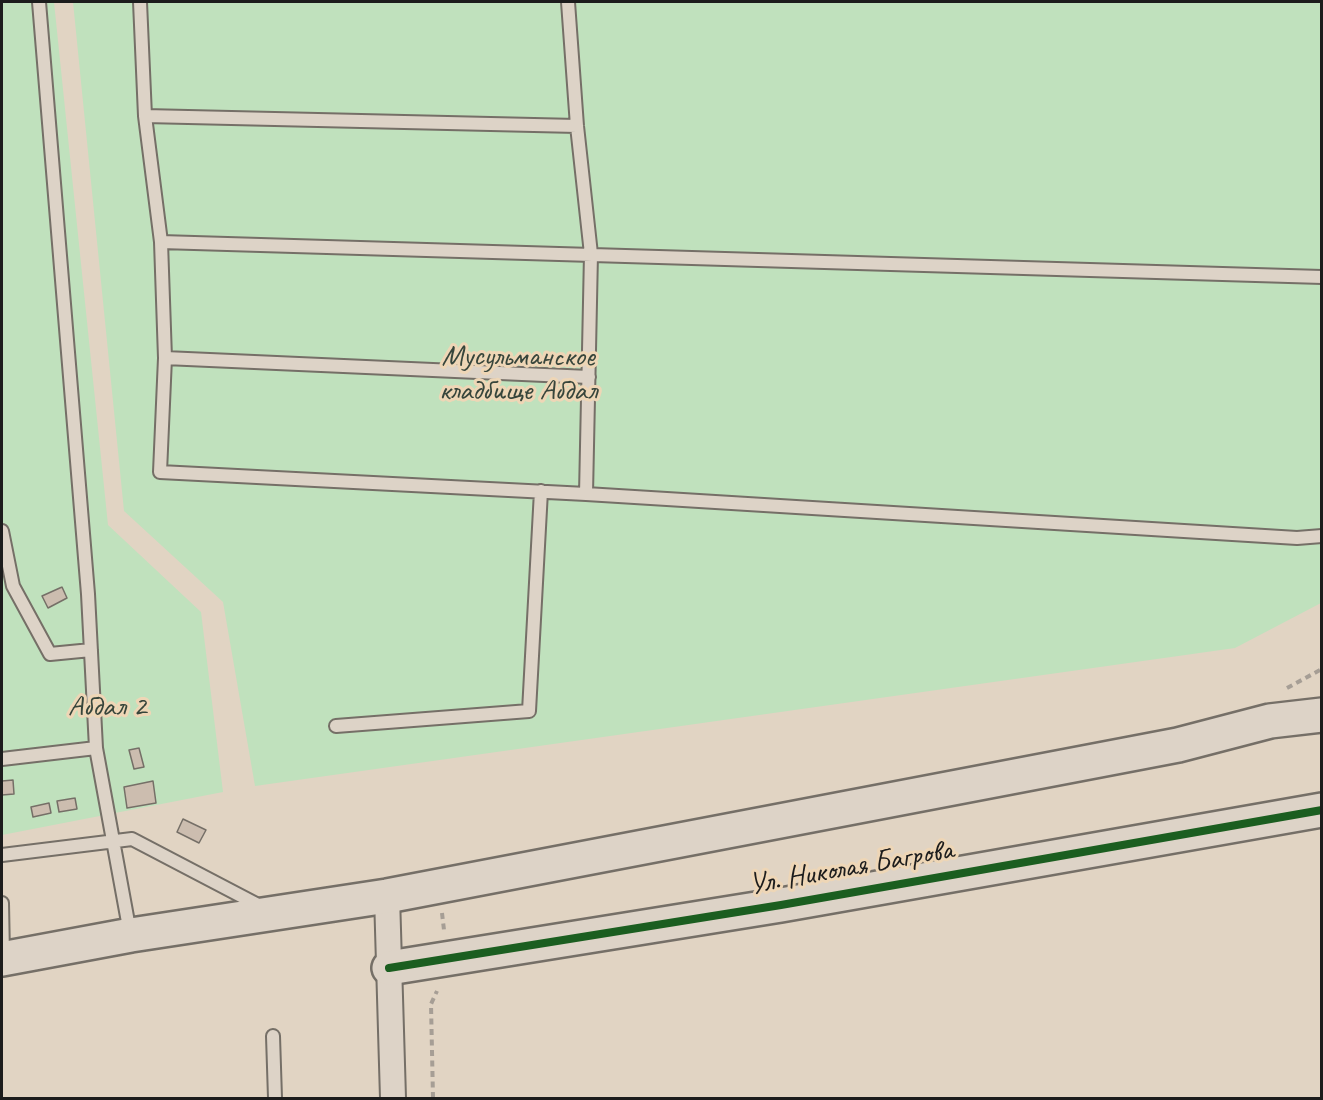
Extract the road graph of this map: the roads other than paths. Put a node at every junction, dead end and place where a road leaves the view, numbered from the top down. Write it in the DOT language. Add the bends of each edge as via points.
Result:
graph roads {
  1 [pos="39,2"];
  2 [pos="140,2"];
  3 [pos="568,2"];
  4 [pos="145,116"];
  5 [pos="577,126"];
  6 [pos="161,242"];
  7 [pos="591,254"];
  8 [pos="1322,277"];
  9 [pos="165,358"];
  10 [pos="589,377"];
  11 [pos="541,491"];
  12 [pos="586,494"];
  13 [pos="2,531"];
  14 [pos="1322,536"];
  15 [pos="90,650"];
  16 [pos="1322,694"];
  17 [pos="1322,715"];
  18 [pos="1270,721"];
  19 [pos="336,726"];
  20 [pos="96,748"];
  21 [pos="2,759"];
  22 [pos="1322,810"];
  23 [pos="114,841"];
  24 [pos="2,855"];
  25 [pos="387,896"];
  26 [pos="2,903"];
  27 [pos="274,913"];
  28 [pos="131,935"];
  29 [pos="2,958"];
  30 [pos="389,968"];
  31 [pos="273,1036"];
  32 [pos="275,1098"];
  33 [pos="393,1098"];
  1 -- 15 [label="lane"];
  2 -- 4 [label="lane"];
  3 -- 5 [label="lane"];
  4 -- 5 [label="lane"];
  4 -- 6 [label="lane"];
  5 -- 7 [label="lane"];
  6 -- 7 [label="lane"];
  6 -- 9 [label="lane"];
  7 -- 8 [label="lane"];
  7 -- 10 [label="lane"];
  9 -- 10 [label="lane"];
  9 -- 11 [label="lane" via="160,472"];
  10 -- 12 [label="lane"];
  11 -- 12 [label="lane"];
  11 -- 19 [label="lane" via="529,711"];
  12 -- 14 [label="lane" via="1297,538"];
  13 -- 15 [label="lane" via="13,586 50,654"];
  15 -- 20 [label="lane"];
  16 -- 18 [label="main road"];
  17 -- 18 [label="main road"];
  18 -- 25 [label="main road" via="1178,745"];
  20 -- 21 [label="lane"];
  20 -- 23 [label="lane"];
  22 -- 30 [label="main road, Ул. Николая Багрова" via="781,905"];
  23 -- 24 [label="lane"];
  23 -- 27 [label="lane" via="132,839"];
  23 -- 28 [label="lane"];
  25 -- 27 [label="main road"];
  25 -- 30 [label="street"];
  26 -- 29 [label="lane"];
  27 -- 28 [label="main road"];
  28 -- 29 [label="main road"];
  30 -- 33 [label="street"];
  31 -- 32 [label="lane"];
}
